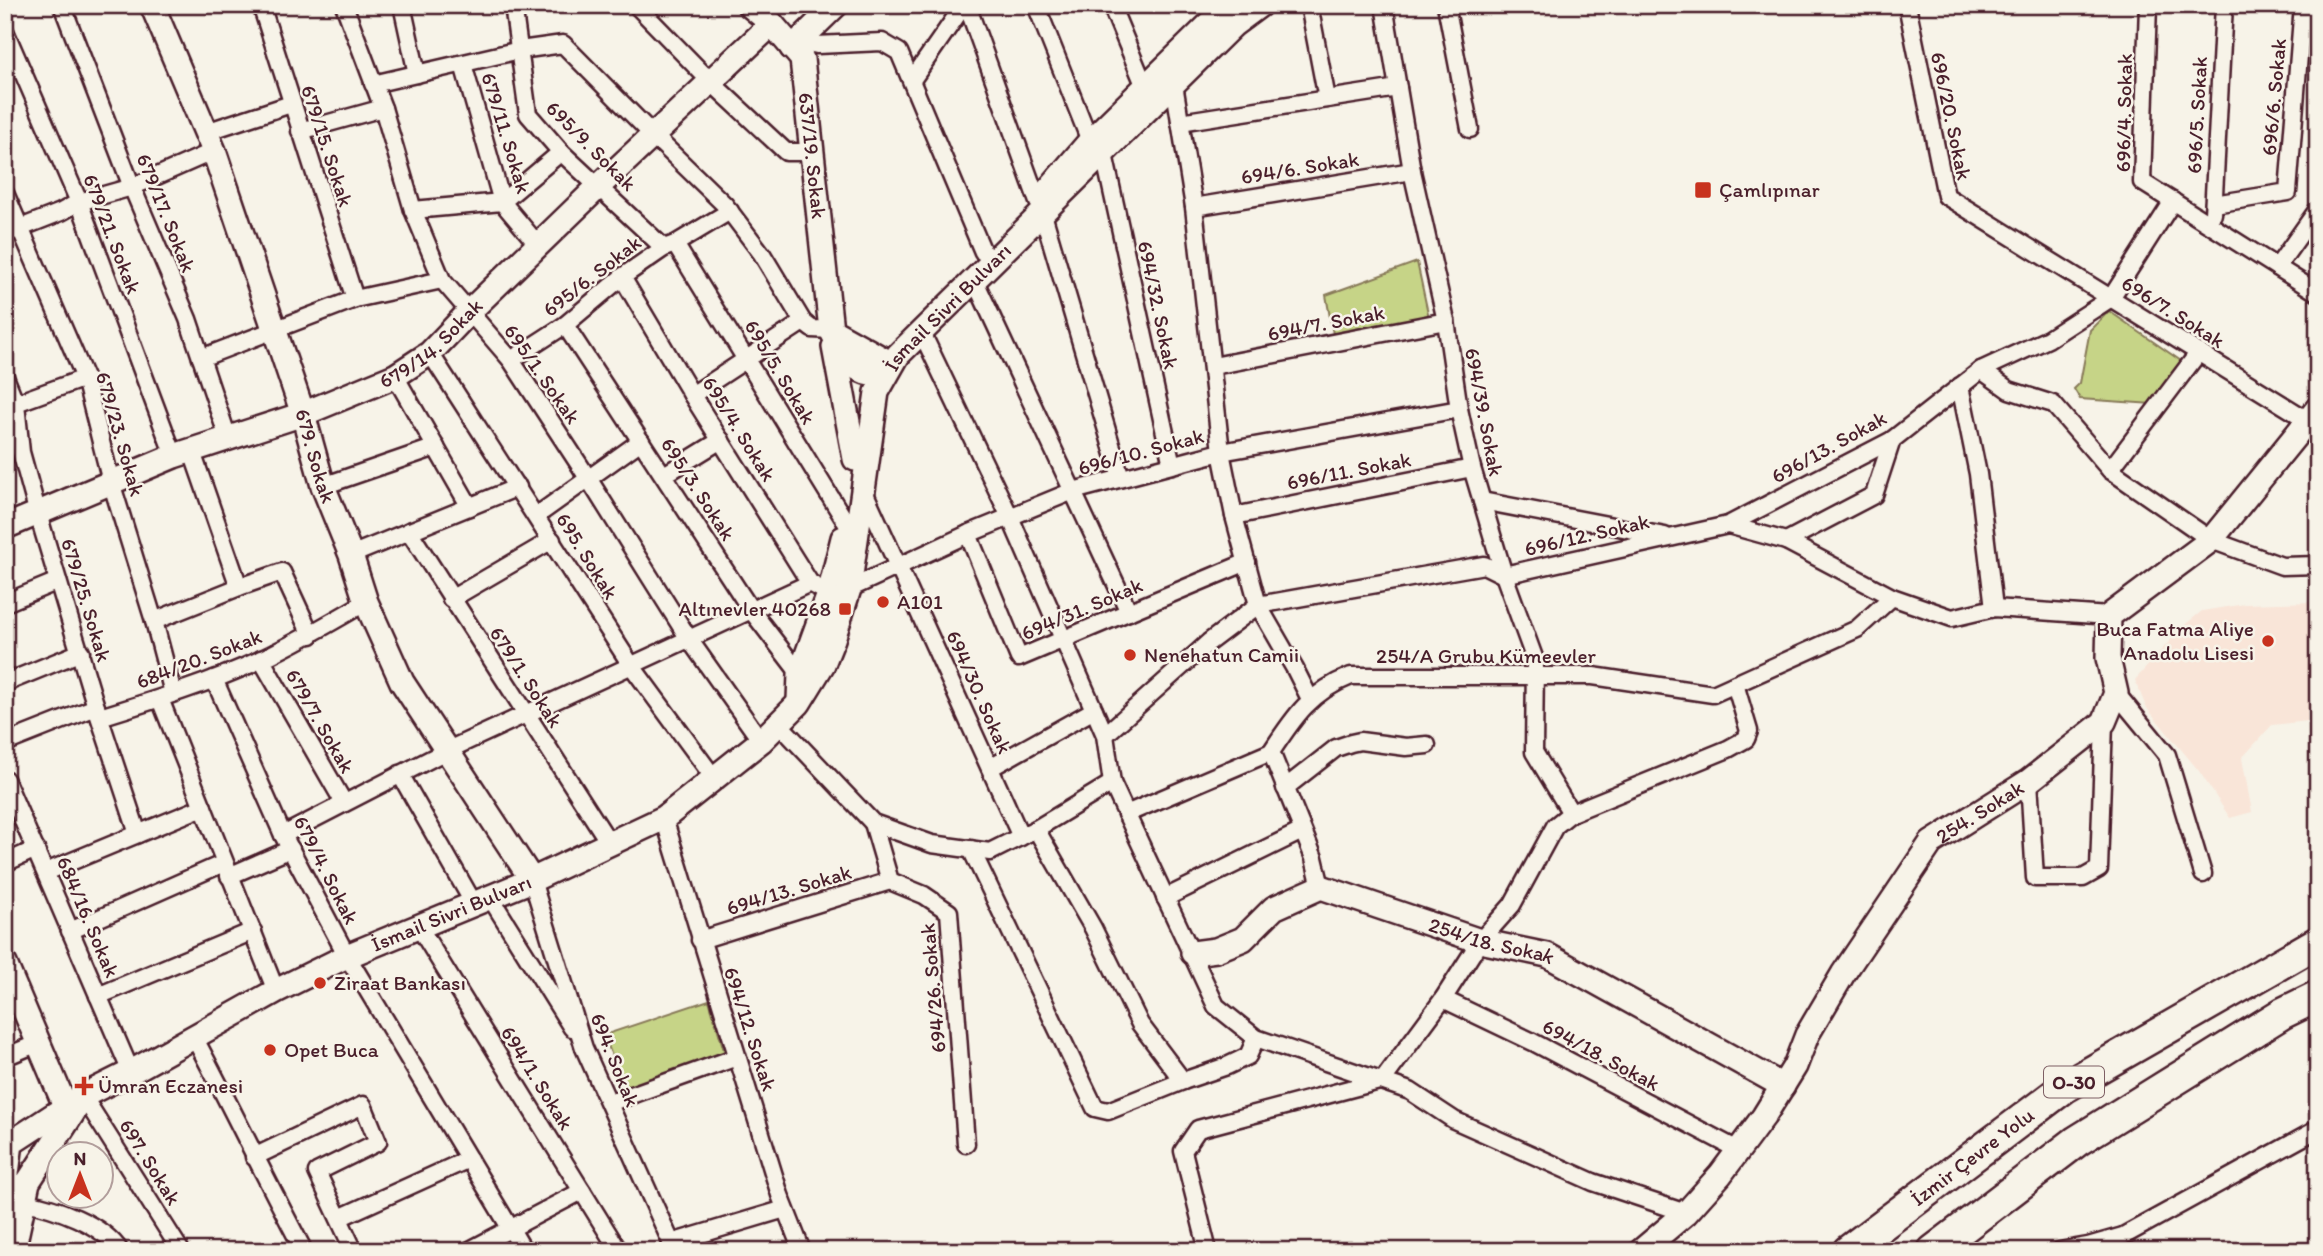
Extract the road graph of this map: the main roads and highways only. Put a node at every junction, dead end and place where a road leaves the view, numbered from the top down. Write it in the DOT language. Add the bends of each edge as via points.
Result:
graph roads {
  1 [pos="2318,942"];
  2 [pos="2318,996"];
  3 [pos="1848,1251"];
  4 [pos="1933,1251"];
  1 -- 3 [label="highway, İzmir Çevre Yolu / O-30" via="2065,1087"];
  2 -- 4 [label="highway, O-30" via="2077,1141"];
}
